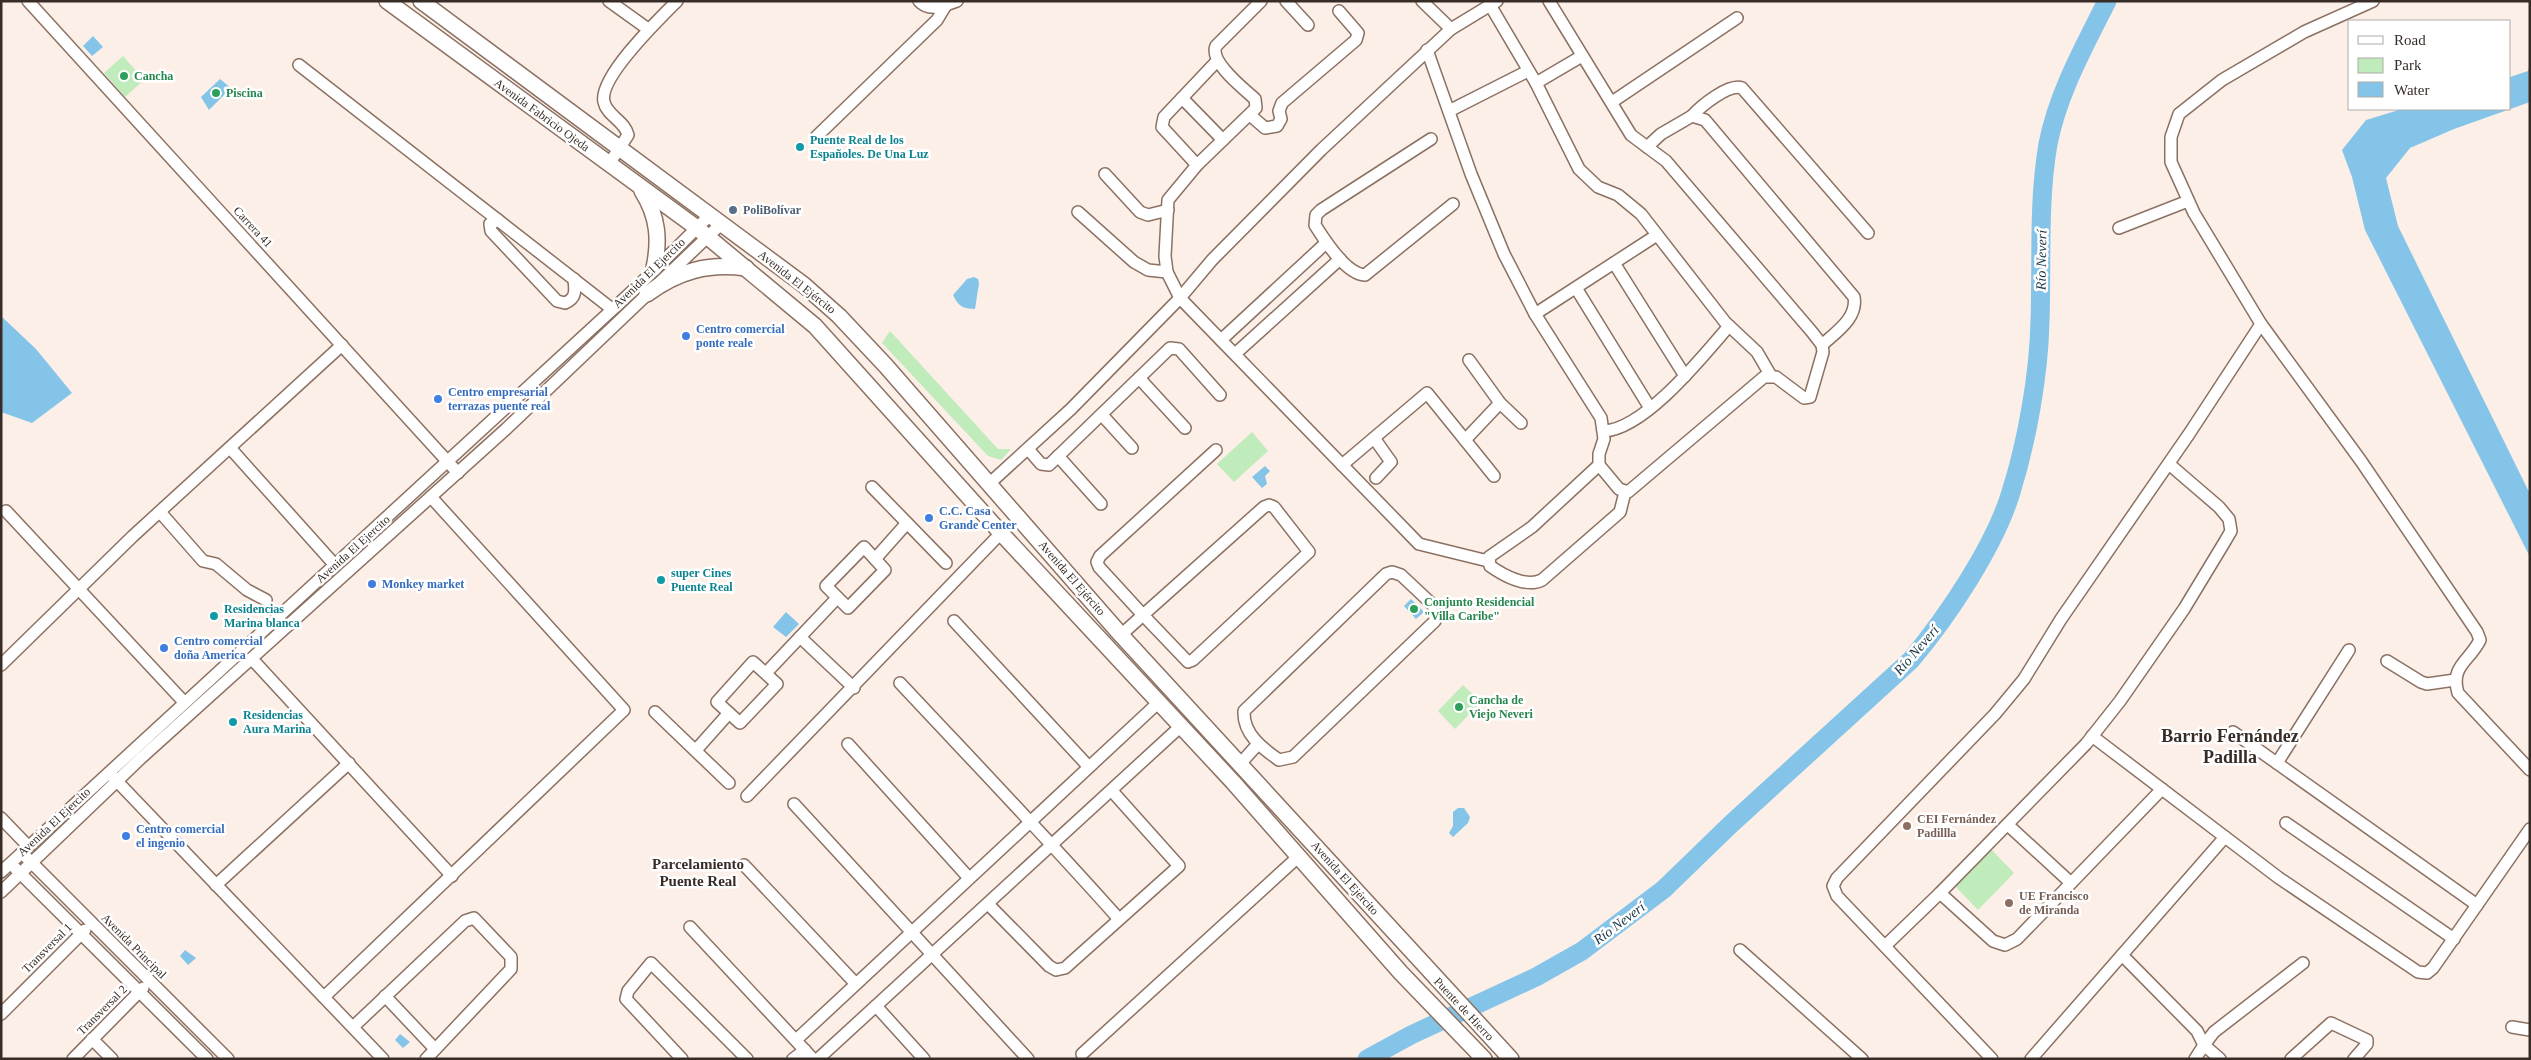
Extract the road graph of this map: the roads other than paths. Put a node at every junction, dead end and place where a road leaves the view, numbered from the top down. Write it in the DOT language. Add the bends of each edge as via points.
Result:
graph roads {
  1 [pos="28,1"];
  2 [pos="388,1"];
  3 [pos="421,1"];
  4 [pos="609,1"];
  5 [pos="678,1"];
  6 [pos="919,1"];
  7 [pos="1261,1"];
  8 [pos="1286,1"];
  9 [pos="2373,1"];
  10 [pos="1423,2"];
  11 [pos="1552,2"];
  12 [pos="951,3"];
  13 [pos="1494,3"];
  14 [pos="1339,12"];
  15 [pos="1737,18"];
  16 [pos="1308,25"];
  17 [pos="648,29"];
  18 [pos="1451,29"];
  19 [pos="1427,50"];
  20 [pos="1582,56"];
  21 [pos="1216,62"];
  22 [pos="299,65"];
  23 [pos="1528,71"];
  24 [pos="1536,83"];
  25 [pos="1182,98"];
  26 [pos="1612,102"];
  27 [pos="1449,111"];
  28 [pos="1250,115"];
  29 [pos="1692,116"];
  30 [pos="816,136"];
  31 [pos="1431,139"];
  32 [pos="1223,140"];
  33 [pos="1647,147"];
  34 [pos="620,148"];
  35 [pos="609,164"];
  36 [pos="1198,165"];
  37 [pos="1105,174"];
  38 [pos="640,187"];
  39 [pos="2188,201"];
  40 [pos="1453,204"];
  41 [pos="1168,210"];
  42 [pos="1078,212"];
  43 [pos="716,219"];
  44 [pos="498,220"];
  45 [pos="2118,228"];
  46 [pos="702,232"];
  47 [pos="1868,233"];
  48 [pos="1656,235"];
  49 [pos="744,241"];
  50 [pos="1326,243"];
  51 [pos="729,254"];
  52 [pos="1340,259"];
  53 [pos="1614,263"];
  54 [pos="654,268"];
  55 [pos="746,268"];
  56 [pos="1167,272"];
  57 [pos="574,280"];
  58 [pos="1576,288"];
  59 [pos="647,294"];
  60 [pos="1180,298"];
  61 [pos="612,309"];
  62 [pos="1535,314"];
  63 [pos="2261,324"];
  64 [pos="1730,326"];
  65 [pos="1221,340"];
  66 [pos="342,344"];
  67 [pos="1822,345"];
  68 [pos="1234,354"];
  69 [pos="1469,360"];
  70 [pos="1685,376"];
  71 [pos="1771,376"];
  72 [pos="1139,378"];
  73 [pos="1220,395"];
  74 [pos="1500,403"];
  75 [pos="1650,408"];
  76 [pos="1102,414"];
  77 [pos="1521,422"];
  78 [pos="1185,428"];
  79 [pos="1604,431"];
  80 [pos="1374,438"];
  81 [pos="1466,440"];
  82 [pos="1132,448"];
  83 [pos="230,449"];
  84 [pos="1028,449"];
  85 [pos="1216,450"];
  86 [pos="1058,456"];
  87 [pos="446,461"];
  88 [pos="2168,464"];
  89 [pos="1342,465"];
  90 [pos="1599,466"];
  91 [pos="458,473"];
  92 [pos="1494,476"];
  93 [pos="1376,478"];
  94 [pos="990,483"];
  95 [pos="872,487"];
  96 [pos="1625,492"];
  97 [pos="431,497"];
  98 [pos="1101,504"];
  99 [pos="6,510"];
  100 [pos="160,512"];
  101 [pos="907,523"];
  102 [pos="1001,533"];
  103 [pos="875,559"];
  104 [pos="1488,562"];
  105 [pos="946,563"];
  106 [pos="334,564"];
  107 [pos="80,590"];
  108 [pos="837,598"];
  109 [pos="266,600"];
  110 [pos="1143,615"];
  111 [pos="954,621"];
  112 [pos="1121,634"];
  113 [pos="800,637"];
  114 [pos="2349,650"];
  115 [pos="252,658"];
  116 [pos="2387,661"];
  117 [pos="1,666"];
  118 [pos="766,673"];
  119 [pos="2454,680"];
  120 [pos="900,683"];
  121 [pos="854,688"];
  122 [pos="184,702"];
  123 [pos="1159,702"];
  124 [pos="655,712"];
  125 [pos="729,713"];
  126 [pos="1181,726"];
  127 [pos="2233,732"];
  128 [pos="2092,736"];
  129 [pos="848,744"];
  130 [pos="1258,744"];
  131 [pos="696,750"];
  132 [pos="349,763"];
  133 [pos="2277,763"];
  134 [pos="1240,764"];
  135 [pos="1088,766"];
  136 [pos="2530,770"];
  137 [pos="108,772"];
  138 [pos="116,781"];
  139 [pos="729,783"];
  140 [pos="2162,789"];
  141 [pos="1112,791"];
  142 [pos="746,796"];
  143 [pos="794,804"];
  144 [pos="1,818"];
  145 [pos="1029,822"];
  146 [pos="2286,823"];
  147 [pos="2008,825"];
  148 [pos="2530,829"];
  149 [pos="2225,837"];
  150 [pos="1053,845"];
  151 [pos="24,849"];
  152 [pos="1298,857"];
  153 [pos="30,862"];
  154 [pos="10,863"];
  155 [pos="744,865"];
  156 [pos="1,872"];
  157 [pos="20,872"];
  158 [pos="452,876"];
  159 [pos="969,878"];
  160 [pos="2071,883"];
  161 [pos="216,885"];
  162 [pos="1,892"];
  163 [pos="1940,893"];
  164 [pos="988,904"];
  165 [pos="2477,905"];
  166 [pos="1118,918"];
  167 [pos="92,923"];
  168 [pos="690,927"];
  169 [pos="912,931"];
  170 [pos="81,934"];
  171 [pos="2454,939"];
  172 [pos="1885,946"];
  173 [pos="1740,950"];
  174 [pos="934,954"];
  175 [pos="2122,955"];
  176 [pos="1418,960"];
  177 [pos="2303,963"];
  178 [pos="1401,973"];
  179 [pos="150,981"];
  180 [pos="856,984"];
  181 [pos="140,992"];
  182 [pos="385,996"];
  183 [pos="324,997"];
  184 [pos="876,1006"];
  185 [pos="1,1014"];
  186 [pos="353,1027"];
  187 [pos="2512,1027"];
  188 [pos="2530,1030"];
  189 [pos="92,1039"];
  190 [pos="796,1040"];
  191 [pos="2204,1045"];
  192 [pos="435,1049"];
  193 [pos="809,1054"];
  194 [pos="1082,1054"];
  195 [pos="1510,1058"];
  196 [pos="73,1059"];
  197 [pos="112,1059"];
  198 [pos="207,1059"];
  199 [pos="228,1059"];
  200 [pos="383,1059"];
  201 [pos="426,1059"];
  202 [pos="682,1059"];
  203 [pos="747,1059"];
  204 [pos="793,1059"];
  205 [pos="818,1059"];
  206 [pos="924,1059"];
  207 [pos="1028,1059"];
  208 [pos="1484,1059"];
  209 [pos="1862,1059"];
  210 [pos="1992,1059"];
  211 [pos="2031,1059"];
  212 [pos="2195,1059"];
  213 [pos="2220,1059"];
  214 [pos="2291,1059"];
  215 [pos="2354,1059"];
  1 -- 66 [label="street, Carrera 41"];
  2 -- 35 [label="street, Avenida Fabricio Ojeda"];
  3 -- 34 [label="street, Avenida Fabricio Ojeda"];
  4 -- 17 [label="street"];
  5 -- 17 [label="street"];
  6 -- 12 [label="street" via="931,8"];
  7 -- 21 [label="street" via="1216,46"];
  8 -- 16 [label="street"];
  9 -- 39 [label="street" via="2304,32 2222,80 2179,114 2171,136 2171,162"];
  10 -- 18 [label="street"];
  11 -- 20 [label="street"];
  12 -- 30 [label="street"];
  13 -- 18 [label="street"];
  13 -- 23 [label="street"];
  14 -- 28 [label="street" via="1358,33 1356,40 1282,103 1277,126 1265,128"];
  15 -- 26 [label="street"];
  17 -- 34 [label="street" via="608,80 603,92 606,109 627,130 628,135"];
  18 -- 19 [label="street"];
  19 -- 27 [label="street"];
  19 -- 60 [label="street" via="1321,150 1212,260"];
  20 -- 24 [label="street"];
  20 -- 26 [label="street"];
  21 -- 25 [label="street"];
  21 -- 28 [label="street" via="1254,99 1256,108"];
  22 -- 44 [label="street"];
  23 -- 24 [label="street"];
  23 -- 27 [label="street"];
  24 -- 48 [label="street" via="1580,169 1598,187 1618,195 1634,207"];
  25 -- 32 [label="street"];
  25 -- 36 [label="street" via="1164,117 1162,127"];
  26 -- 33 [label="street" via="1631,135"];
  27 -- 62 [label="street" via="1504,254"];
  28 -- 32 [label="street"];
  29 -- 33 [label="street" via="1661,134"];
  29 -- 47 [label="street" via="1732,87 1742,88"];
  29 -- 67 [label="street" via="1705,120 1854,298 1856,307 1852,316"];
  31 -- 50 [label="street" via="1321,210 1315,225"];
  32 -- 36 [label="street"];
  33 -- 67 [label="street" via="1672,168"];
  34 -- 35 [label="street"];
  34 -- 43 [label="street, Avenida Fabricio Ojeda"];
  35 -- 38 [label="street, Avenida Fabricio Ojeda"];
  36 -- 41 [label="street" via="1174,190 1168,200"];
  37 -- 41 [label="street" via="1140,212 1148,215"];
  38 -- 46 [label="street, Avenida Fabricio Ojeda"];
  38 -- 54 [label="street" via="657,226 658,252"];
  39 -- 45 [label="street"];
  39 -- 63 [label="street"];
  40 -- 52 [label="street" via="1365,276"];
  41 -- 56 [label="street"];
  42 -- 56 [label="street" via="1134,262 1148,270"];
  43 -- 46 [label="street, Avenida El Ejercito"];
  43 -- 49 [label="street, Avenida El Ejército"];
  44 -- 57 [label="street"];
  44 -- 57 [label="street" via="490,224 491,231 557,301 566,303 572,298 576,293"];
  46 -- 51 [label="street, Avenida El Ejército"];
  46 -- 54 [label="street, Avenida El Ejercito"];
  46 -- 59 [label="street, Avenida El Ejercito"];
  48 -- 53 [label="street"];
  48 -- 64 [label="street"];
  49 -- 51 [label="street" via="729,241 726,245"];
  49 -- 94 [label="street, Avenida El Ejército" via="804,285 839,316"];
  50 -- 52 [label="street"];
  50 -- 65 [label="street"];
  51 -- 55 [label="street, Avenida El Ejército"];
  52 -- 68 [label="street"];
  53 -- 58 [label="street"];
  53 -- 70 [label="street"];
  54 -- 61 [label="street, Avenida El Ejercito"];
  55 -- 59 [label="street" via="694,269 677,275"];
  55 -- 102 [label="street, Avenida El Ejército" via="827,338"];
  56 -- 60 [label="street"];
  57 -- 61 [label="street"];
  58 -- 62 [label="street"];
  58 -- 75 [label="street"];
  59 -- 91 [label="street, Avenida El Ejercito"];
  60 -- 65 [label="street"];
  60 -- 84 [label="street"];
  61 -- 87 [label="street, Avenida El Ejercito"];
  62 -- 79 [label="street" via="1598,412"];
  63 -- 88 [label="street"];
  63 -- 119 [label="street" via="2361,461 2477,632 2480,640 2476,649 2459,667"];
  64 -- 70 [label="street"];
  64 -- 71 [label="street" via="1757,352"];
  65 -- 68 [label="street"];
  66 -- 83 [label="street"];
  66 -- 87 [label="street, Carrera 41"];
  67 -- 71 [label="street" via="1822,361 1810,397 1804,398"];
  68 -- 89 [label="street"];
  69 -- 74 [label="street"];
  70 -- 75 [label="street"];
  71 -- 96 [label="street" via="1754,384"];
  72 -- 73 [label="street" via="1170,348 1175,347"];
  72 -- 76 [label="street"];
  72 -- 78 [label="street"];
  74 -- 77 [label="street"];
  74 -- 81 [label="street"];
  75 -- 79 [label="street" via="1623,427"];
  76 -- 82 [label="street"];
  76 -- 86 [label="street"];
  79 -- 90 [label="street"];
  80 -- 81 [label="street" via="1427,393"];
  80 -- 89 [label="street"];
  80 -- 93 [label="street" via="1391,462"];
  81 -- 92 [label="street"];
  83 -- 100 [label="street"];
  83 -- 106 [label="street"];
  84 -- 86 [label="street" via="1045,466"];
  84 -- 94 [label="street"];
  85 -- 110 [label="street" via="1097,562"];
  86 -- 98 [label="street"];
  87 -- 91 [label="street, Carrera 41"];
  87 -- 106 [label="street, Avenida El Ejercito"];
  88 -- 128 [label="street" via="2219,507 2229,519 2231,531 2184,609"];
  88 -- 172 [label="street" via="2061,619 2024,679 1995,714 1837,878 1833,886 1837,896"];
  89 -- 104 [label="street" via="1419,544"];
  90 -- 96 [label="street"];
  90 -- 104 [label="street" via="1532,527 1494,552"];
  91 -- 97 [label="street, Avenida El Ejercito"];
  94 -- 112 [label="street, Avenida El Ejército"];
  95 -- 101 [label="street"];
  96 -- 104 [label="street" via="1620,512 1538,582 1524,582 1500,572"];
  97 -- 115 [label="street, Avenida El Ejercito"];
  97 -- 158 [label="street" via="624,710"];
  99 -- 107 [label="street"];
  100 -- 107 [label="street"];
  100 -- 109 [label="street" via="203,561 216,564"];
  101 -- 103 [label="street"];
  101 -- 105 [label="street"];
  102 -- 121 [label="street"];
  102 -- 123 [label="street, Avenida El Ejército"];
  103 -- 108 [label="street" via="885,570 848,608"];
  103 -- 108 [label="street" via="864,547 832,579 826,586"];
  106 -- 122 [label="street, Avenida El Ejercito"];
  107 -- 117 [label="street"];
  107 -- 122 [label="street"];
  108 -- 113 [label="street"];
  110 -- 110 [label="street" via="1264,507 1274,507 1308,547 1306,556 1188,662"];
  110 -- 112 [label="street"];
  111 -- 135 [label="street"];
  112 -- 134 [label="street, Avenida El Ejército"];
  113 -- 118 [label="street"];
  113 -- 121 [label="street"];
  114 -- 133 [label="street"];
  115 -- 132 [label="street"];
  115 -- 138 [label="street, Avenida El Ejercito"];
  116 -- 119 [label="street" via="2427,684"];
  118 -- 125 [label="street" via="777,684 759,704 740,723"];
  118 -- 125 [label="street" via="754,662 747,668 717,702"];
  119 -- 136 [label="street" via="2458,693"];
  120 -- 145 [label="street"];
  121 -- 142 [label="street"];
  122 -- 137 [label="street, Avenida El Ejercito"];
  123 -- 126 [label="street, Avenida El Ejército"];
  123 -- 135 [label="street"];
  124 -- 131 [label="street"];
  125 -- 131 [label="street"];
  126 -- 141 [label="street"];
  126 -- 152 [label="street, Avenida El Ejército"];
  127 -- 133 [label="street"];
  128 -- 140 [label="street"];
  128 -- 147 [label="street"];
  129 -- 159 [label="street"];
  130 -- 130 [label="street" via="1246,726 1244,711 1386,574 1401,575 1434,606 1435,621 1292,757 1279,760"];
  130 -- 134 [label="street"];
  131 -- 139 [label="street"];
  132 -- 158 [label="street"];
  132 -- 161 [label="street"];
  133 -- 165 [label="street"];
  134 -- 176 [label="street, Avenida El Ejército"];
  135 -- 145 [label="street"];
  137 -- 138 [label="street"];
  137 -- 151 [label="street, Avenida El Ejercito"];
  138 -- 153 [label="street, Avenida El Ejercito"];
  138 -- 161 [label="street"];
  140 -- 149 [label="street"];
  140 -- 160 [label="street"];
  141 -- 150 [label="street"];
  141 -- 166 [label="street" via="1178,866"];
  143 -- 169 [label="street"];
  144 -- 151 [label="street, Avenida Principal"];
  145 -- 150 [label="street"];
  145 -- 159 [label="street"];
  146 -- 171 [label="street"];
  147 -- 160 [label="street"];
  147 -- 163 [label="street"];
  148 -- 165 [label="street"];
  149 -- 171 [label="street" via="2279,878 2418,972 2427,973 2433,968"];
  149 -- 175 [label="street"];
  150 -- 164 [label="street"];
  150 -- 166 [label="street"];
  151 -- 153 [label="street, Avenida Principal"];
  151 -- 154 [label="street, Avenida El Ejercito"];
  152 -- 178 [label="street, Avenida El Ejército"];
  152 -- 194 [label="street"];
  153 -- 157 [label="street, Avenida El Ejercito"];
  153 -- 167 [label="street, Avenida Principal"];
  154 -- 156 [label="street, Avenida El Ejercito"];
  154 -- 157 [label="street"];
  155 -- 180 [label="street"];
  157 -- 162 [label="street, Avenida El Ejercito"];
  157 -- 170 [label="street"];
  158 -- 183 [label="street"];
  159 -- 169 [label="street"];
  160 -- 163 [label="street" via="2017,939 2005,946 1993,941"];
  161 -- 183 [label="street"];
  163 -- 172 [label="street"];
  164 -- 166 [label="street" via="1056,970 1065,968"];
  164 -- 174 [label="street"];
  165 -- 171 [label="street"];
  167 -- 170 [label="street, Transversal 1"];
  167 -- 179 [label="street, Avenida Principal"];
  168 -- 190 [label="street"];
  169 -- 174 [label="street"];
  169 -- 180 [label="street"];
  170 -- 181 [label="street"];
  170 -- 185 [label="street, Transversal 1"];
  172 -- 210 [label="street"];
  173 -- 209 [label="street"];
  174 -- 184 [label="street"];
  174 -- 207 [label="street"];
  175 -- 191 [label="street" via="2197,1031"];
  175 -- 211 [label="street"];
  176 -- 195 [label="street, Puente de Hierro"];
  177 -- 191 [label="street" via="2214,1032"];
  178 -- 208 [label="street, Puente de Hierro"];
  179 -- 181 [label="street, Transversal 2"];
  179 -- 199 [label="street, Avenida Principal"];
  180 -- 190 [label="street"];
  181 -- 189 [label="street, Transversal 2"];
  181 -- 198 [label="street"];
  182 -- 186 [label="street"];
  182 -- 192 [label="street"];
  182 -- 192 [label="street" via="470,918 477,921 511,957 511,969"];
  183 -- 186 [label="street"];
  184 -- 205 [label="street"];
  184 -- 206 [label="street"];
  186 -- 200 [label="street"];
  187 -- 188 [label="street"];
  189 -- 196 [label="street, Transversal 2"];
  189 -- 197 [label="street"];
  190 -- 193 [label="street"];
  191 -- 212 [label="street"];
  191 -- 213 [label="street"];
  192 -- 201 [label="street"];
  193 -- 204 [label="street"];
  202 -- 203 [label="street" via="626,999 628,991 651,963"];
  214 -- 215 [label="street" via="2331,1023 2367,1040"];
}
